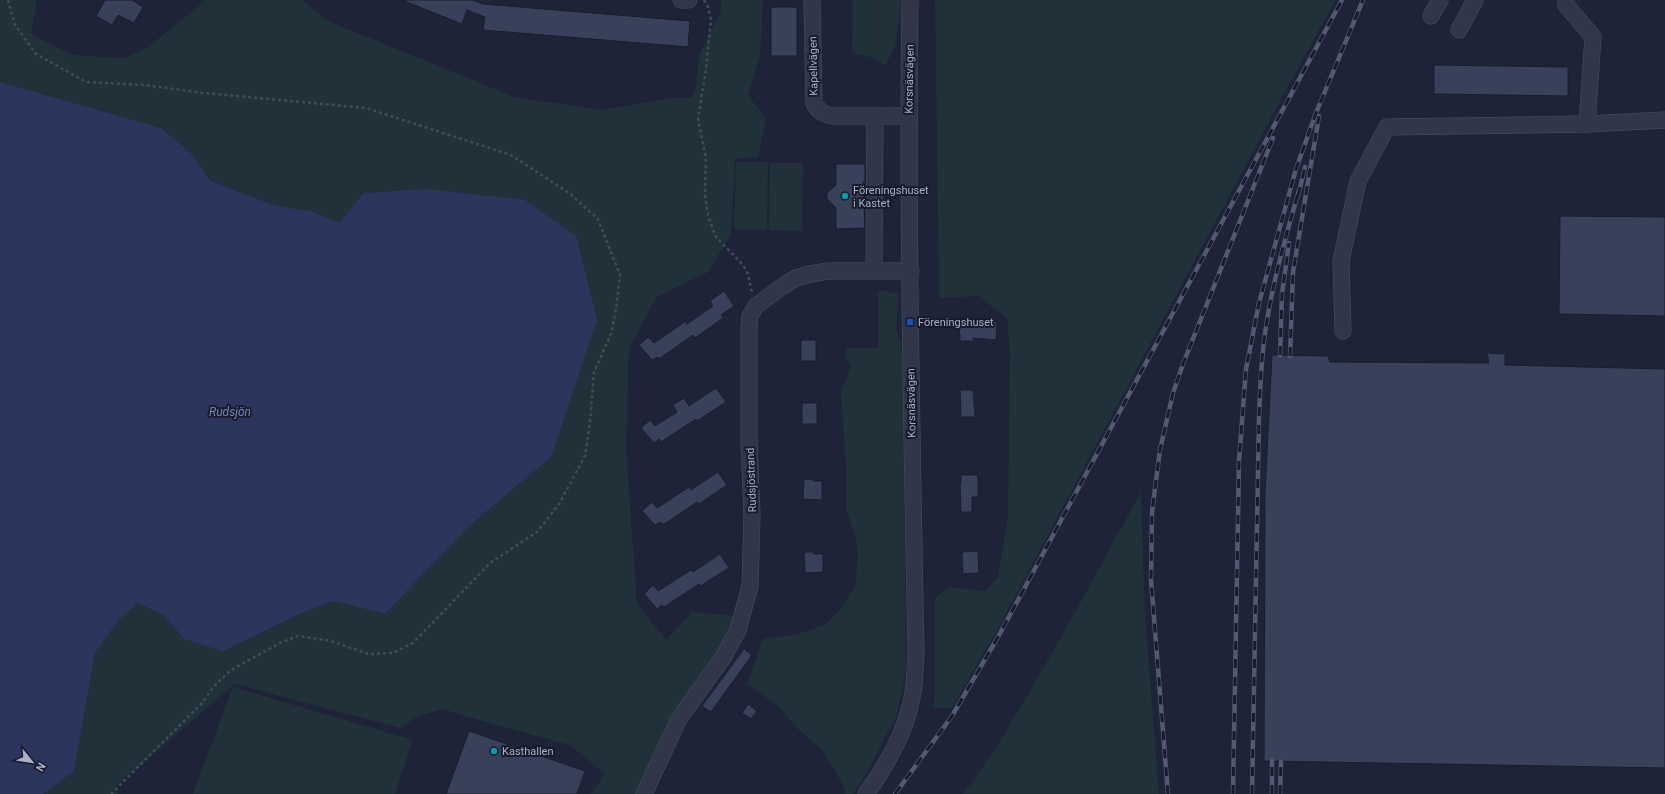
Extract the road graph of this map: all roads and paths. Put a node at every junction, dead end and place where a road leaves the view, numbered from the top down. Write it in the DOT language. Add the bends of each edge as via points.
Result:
graph roads {
  1 [pos="8,0"];
  2 [pos="681,0"];
  3 [pos="690,0"];
  4 [pos="704,0"];
  5 [pos="812,0"];
  6 [pos="910,0"];
  7 [pos="1440,0"];
  8 [pos="1475,0"];
  9 [pos="1566,0"];
  10 [pos="1431,16"];
  11 [pos="1459,30"];
  12 [pos="908,116"];
  13 [pos="875,117"];
  14 [pos="1665,120"];
  15 [pos="1587,124"];
  16 [pos="874,270"];
  17 [pos="911,271"];
  18 [pos="756,306"];
  19 [pos="1344,331"];
  20 [pos="111,794"];
  21 [pos="644,794"];
  22 [pos="866,794"];
  1 -- 20 [label="path" via="15,25 36,54 86,82 144,84 204,93 366,108 511,155 569,193 598,219 620,275 611,334 594,372 585,456 559,504 537,532 490,564 413,643 393,653 368,654 331,641 298,636 230,670 202,703"];
  2 -- 3 [label="street"];
  4 -- 18 [label="path" via="711,20 698,119 706,158 705,195 708,216 716,237 748,274"];
  5 -- 13 [label="street, Kapellvägen" via="816,108 832,116"];
  6 -- 12 [label="street, Korsnäsvägen"];
  7 -- 10 [label="street"];
  8 -- 11 [label="street"];
  9 -- 15 [label="street" via="1566,5 1593,37"];
  12 -- 13 [label="street, Kapellvägen"];
  12 -- 17 [label="street, Korsnäsvägen"];
  13 -- 16 [label="street"];
  14 -- 15 [label="street"];
  15 -- 19 [label="street" via="1387,128 1358,181 1340,261"];
  16 -- 17 [label="street"];
  16 -- 18 [label="street" via="810,274 796,278"];
  17 -- 22 [label="street, Korsnäsvägen" via="916,655 913,692 905,723 892,752"];
  18 -- 21 [label="street, Rudsjöstrand" via="750,316 749,327 752,515 750,586 738,630 724,656 679,719"];
}
